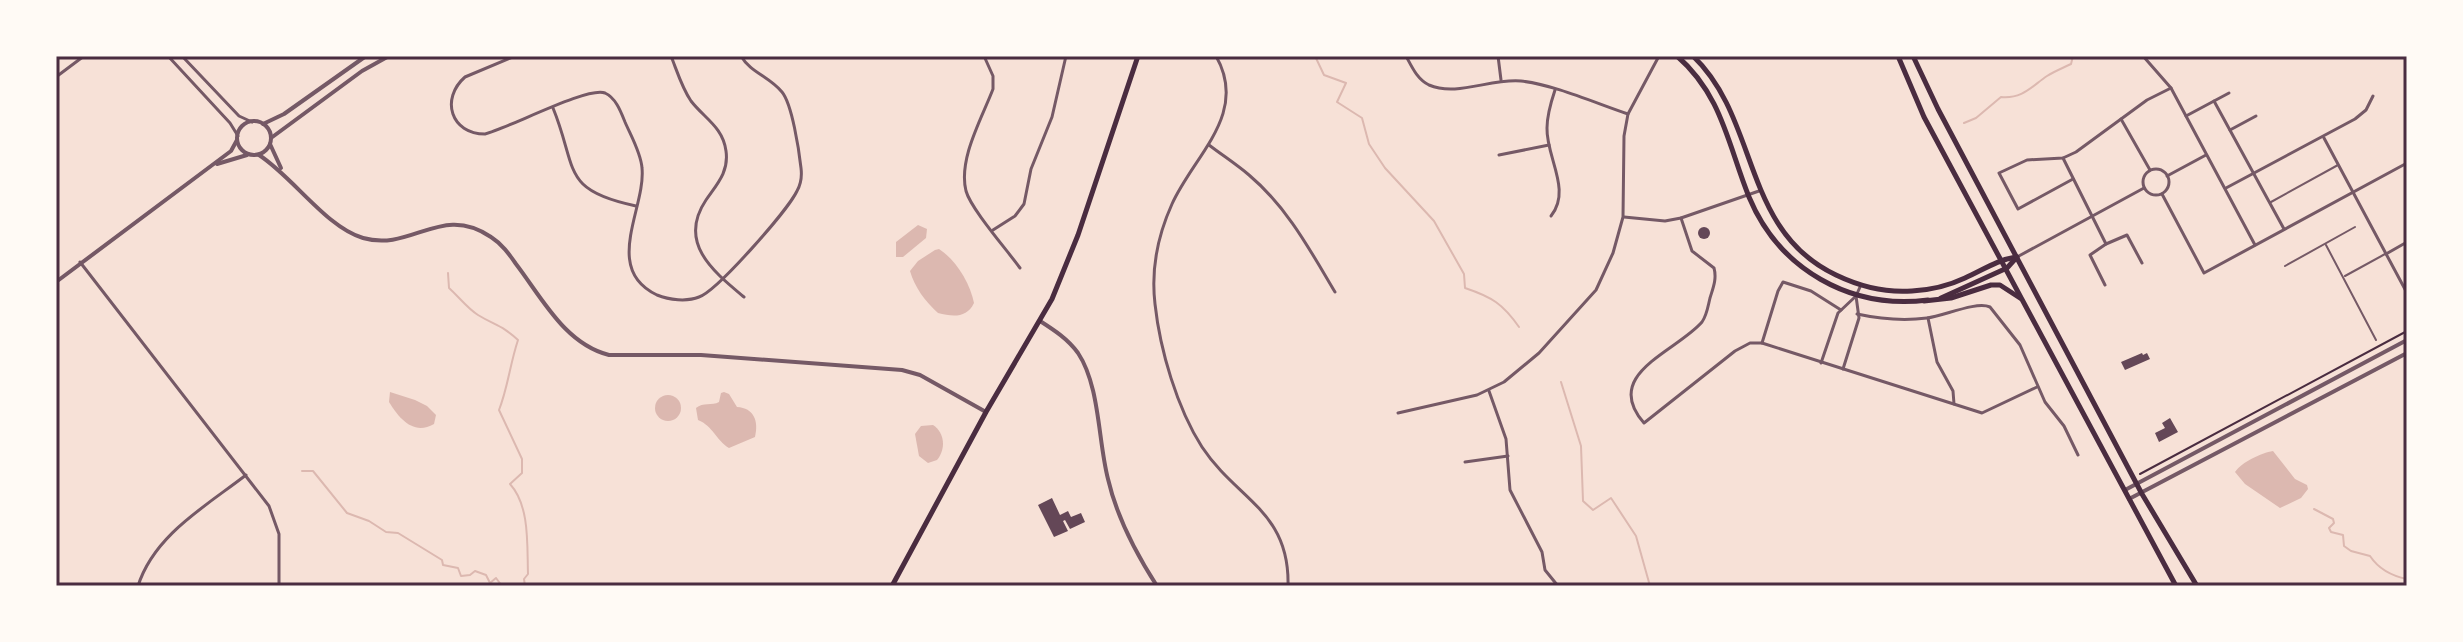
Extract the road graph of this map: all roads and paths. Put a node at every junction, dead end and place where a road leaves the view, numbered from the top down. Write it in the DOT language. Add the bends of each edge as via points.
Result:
graph roads {
  1 [pos="84,56"];
  2 [pos="168,56"];
  3 [pos="182,56"];
  4 [pos="366,56"];
  5 [pos="389,56"];
  6 [pos="515,56"];
  7 [pos="671,56"];
  8 [pos="741,56"];
  9 [pos="984,56"];
  10 [pos="1066,56"];
  11 [pos="1138,56"];
  12 [pos="1216,56"];
  13 [pos="1406,56"];
  14 [pos="1498,56"];
  15 [pos="1659,56"];
  16 [pos="1677,56"];
  17 [pos="1693,56"];
  18 [pos="1898,56"];
  19 [pos="1913,56"];
  20 [pos="2143,56"];
  21 [pos="56,77"];
  22 [pos="1501,80"];
  23 [pos="2171,88"];
  24 [pos="1555,90"];
  25 [pos="2229,93"];
  26 [pos="2373,96"];
  27 [pos="2214,101"];
  28 [pos="553,108"];
  29 [pos="1628,114"];
  30 [pos="2186,116"];
  31 [pos="2256,116"];
  32 [pos="2121,119"];
  33 [pos="252,122"];
  34 [pos="263,124"];
  35 [pos="2230,130"];
  36 [pos="2323,137"];
  37 [pos="238,138"];
  38 [pos="270,140"];
  39 [pos="1209,145"];
  40 [pos="1549,145"];
  41 [pos="249,154"];
  42 [pos="259,155"];
  43 [pos="1499,155"];
  44 [pos="2207,155"];
  45 [pos="2063,158"];
  46 [pos="2407,163"];
  47 [pos="2338,165"];
  48 [pos="211,166"];
  49 [pos="2150,170"];
  50 [pos="2254,173"];
  51 [pos="285,174"];
  52 [pos="2167,176"];
  53 [pos="2073,179"];
  54 [pos="2144,188"];
  55 [pos="2225,188"];
  56 [pos="1759,191"];
  57 [pos="2352,192"];
  58 [pos="2162,194"];
  59 [pos="1748,195"];
  60 [pos="2270,202"];
  61 [pos="636,206"];
  62 [pos="2092,215"];
  63 [pos="1551,216"];
  64 [pos="1623,217"];
  65 [pos="1681,218"];
  66 [pos="2355,227"];
  67 [pos="2284,229"];
  68 [pos="993,230"];
  69 [pos="2407,242"];
  70 [pos="2106,244"];
  71 [pos="2255,245"];
  72 [pos="2326,245"];
  73 [pos="2386,254"];
  74 [pos="2017,257"];
  75 [pos="2002,259"];
  76 [pos="80,262"];
  77 [pos="2142,263"];
  78 [pos="2285,266"];
  79 [pos="1020,268"];
  80 [pos="2007,268"];
  81 [pos="2344,277"];
  82 [pos="723,280"];
  83 [pos="56,282"];
  84 [pos="2105,285"];
  85 [pos="1860,286"];
  86 [pos="1335,292"];
  87 [pos="2407,293"];
  88 [pos="1856,296"];
  89 [pos="744,297"];
  90 [pos="2022,299"];
  91 [pos="1924,301"];
  92 [pos="1841,310"];
  93 [pos="1857,314"];
  94 [pos="1928,318"];
  95 [pos="1040,321"];
  96 [pos="2407,331"];
  97 [pos="2376,340"];
  98 [pos="2407,340"];
  99 [pos="1762,343"];
  100 [pos="2407,353"];
  101 [pos="1821,363"];
  102 [pos="1843,370"];
  103 [pos="2037,387"];
  104 [pos="1489,391"];
  105 [pos="1954,405"];
  106 [pos="986,412"];
  107 [pos="1398,413"];
  108 [pos="2078,455"];
  109 [pos="1508,456"];
  110 [pos="1465,462"];
  111 [pos="2139,474"];
  112 [pos="246,475"];
  113 [pos="2137,483"];
  114 [pos="2125,490"];
  115 [pos="2142,494"];
  116 [pos="2129,499"];
  117 [pos="138,586"];
  118 [pos="279,586"];
  119 [pos="892,586"];
  120 [pos="1157,586"];
  121 [pos="1288,586"];
  122 [pos="1558,586"];
  123 [pos="2176,586"];
  124 [pos="2197,586"];
  1 -- 21 [label="street"];
  2 -- 37 [label="street"];
  3 -- 33 [label="street" via="239,116"];
  4 -- 34 [label="street"];
  5 -- 38 [label="street"];
  6 -- 28 [label="street" via="465,77 455,87 451,105 460,125 485,134"];
  7 -- 82 [label="street" via="687,94 716,125 726,148 725,172 704,203 696,232 705,261"];
  8 -- 82 [label="street" via="784,94 802,178 793,198"];
  9 -- 68 [label="street" via="993,89 965,180 970,199"];
  10 -- 68 [label="street" via="1024,204"];
  11 -- 95 [label="main road" via="1078,235"];
  12 -- 39 [label="street" via="1226,99"];
  13 -- 22 [label="street" via="1417,76 1441,88"];
  14 -- 22 [label="street"];
  15 -- 29 [label="street"];
  16 -- 59 [label="main road" via="1718,109"];
  17 -- 56 [label="main road" via="1722,92"];
  18 -- 75 [label="main road" via="1924,117"];
  19 -- 74 [label="main road"];
  20 -- 23 [label="street"];
  22 -- 24 [label="street"];
  23 -- 30 [label="street"];
  23 -- 32 [label="street"];
  24 -- 29 [label="street"];
  24 -- 40 [label="street" via="1548,115"];
  25 -- 27 [label="street"];
  26 -- 36 [label="street" via="2361,115"];
  27 -- 30 [label="street"];
  27 -- 35 [label="street"];
  28 -- 61 [label="street" via="577,179 599,197"];
  28 -- 61 [label="street" via="594,92 604,93 619,107 642,166"];
  29 -- 64 [label="street"];
  30 -- 44 [label="street"];
  31 -- 35 [label="street"];
  32 -- 45 [label="street"];
  32 -- 49 [label="street"];
  33 -- 34 [label="street"];
  33 -- 37 [label="street" via="242,126"];
  34 -- 38 [label="street"];
  35 -- 50 [label="street"];
  36 -- 47 [label="street"];
  36 -- 50 [label="street"];
  37 -- 41 [label="street"];
  37 -- 48 [label="street"];
  38 -- 42 [label="street"];
  38 -- 51 [label="street"];
  39 -- 86 [label="street" via="1278,204"];
  39 -- 121 [label="street" via="1161,231 1155,266 1158,326 1188,423 1216,465 1274,525 1287,560"];
  40 -- 43 [label="street"];
  40 -- 63 [label="street" via="1559,189 1558,208"];
  41 -- 42 [label="street"];
  41 -- 48 [label="street"];
  42 -- 51 [label="street"];
  44 -- 52 [label="street"];
  44 -- 55 [label="street"];
  45 -- 53 [label="street"];
  45 -- 53 [label="street" via="2027,160 1999,173 2018,209"];
  46 -- 57 [label="street"];
  47 -- 57 [label="street"];
  47 -- 60 [label="lane"];
  48 -- 76 [label="street"];
  49 -- 52 [label="street"];
  49 -- 54 [label="street"];
  50 -- 55 [label="street"];
  50 -- 60 [label="street"];
  51 -- 106 [label="street" via="335,222 367,239 399,239 447,224 483,232 503,246 575,340 598,352 902,370"];
  52 -- 58 [label="street"];
  53 -- 62 [label="street"];
  54 -- 58 [label="street"];
  54 -- 62 [label="street"];
  55 -- 71 [label="street"];
  56 -- 59 [label="street"];
  56 -- 85 [label="main road" via="1779,227 1805,255"];
  57 -- 67 [label="street"];
  57 -- 73 [label="street"];
  58 -- 71 [label="street" via="2204,273"];
  59 -- 65 [label="street"];
  59 -- 88 [label="main road" via="1770,236 1800,267"];
  60 -- 67 [label="street"];
  61 -- 82 [label="street" via="629,250 642,284 661,296 692,299"];
  62 -- 70 [label="street"];
  62 -- 74 [label="street"];
  64 -- 65 [label="street"];
  64 -- 104 [label="street" via="1596,290 1539,353"];
  65 -- 99 [label="street" via="1692,251 1714,268 1716,279 1701,323 1634,379 1630,395 1640,418 1644,423 1735,351"];
  66 -- 72 [label="lane"];
  67 -- 71 [label="street"];
  68 -- 79 [label="street"];
  69 -- 73 [label="street"];
  70 -- 77 [label="street" via="2127,235"];
  70 -- 84 [label="street" via="2090,255"];
  72 -- 78 [label="lane"];
  72 -- 81 [label="lane"];
  73 -- 81 [label="lane"];
  73 -- 87 [label="street"];
  74 -- 75 [label="main road"];
  74 -- 80 [label="main road"];
  74 -- 113 [label="main road"];
  75 -- 80 [label="main road"];
  75 -- 85 [label="main road" via="1930,289"];
  76 -- 83 [label="street"];
  76 -- 112 [label="street"];
  80 -- 90 [label="main road"];
  80 -- 91 [label="main road"];
  81 -- 97 [label="lane"];
  82 -- 89 [label="street"];
  85 -- 88 [label="street"];
  88 -- 91 [label="main road"];
  88 -- 92 [label="street"];
  88 -- 93 [label="street"];
  90 -- 91 [label="main road" via="2000,285"];
  90 -- 114 [label="main road"];
  92 -- 99 [label="street" via="1811,291 1781,283"];
  92 -- 101 [label="street"];
  93 -- 94 [label="street"];
  93 -- 102 [label="street"];
  94 -- 103 [label="street" via="1978,305 1990,307 2020,345"];
  94 -- 105 [label="street"];
  95 -- 106 [label="main road"];
  95 -- 120 [label="street" via="1069,342 1083,362 1116,509"];
  96 -- 111 [label="path"];
  98 -- 113 [label="street"];
  99 -- 101 [label="street"];
  100 -- 115 [label="street"];
  101 -- 102 [label="street"];
  102 -- 105 [label="street"];
  103 -- 105 [label="street" via="1982,413"];
  103 -- 108 [label="street"];
  104 -- 107 [label="street"];
  104 -- 109 [label="street"];
  106 -- 119 [label="main road"];
  109 -- 110 [label="street"];
  109 -- 122 [label="street" via="1510,490 1542,552 1545,570"];
  112 -- 117 [label="street" via="163,542"];
  112 -- 118 [label="street" via="277,525"];
  113 -- 114 [label="street"];
  113 -- 115 [label="main road"];
  114 -- 116 [label="main road"];
  115 -- 116 [label="street"];
  115 -- 124 [label="main road"];
  116 -- 123 [label="main road"];
}
